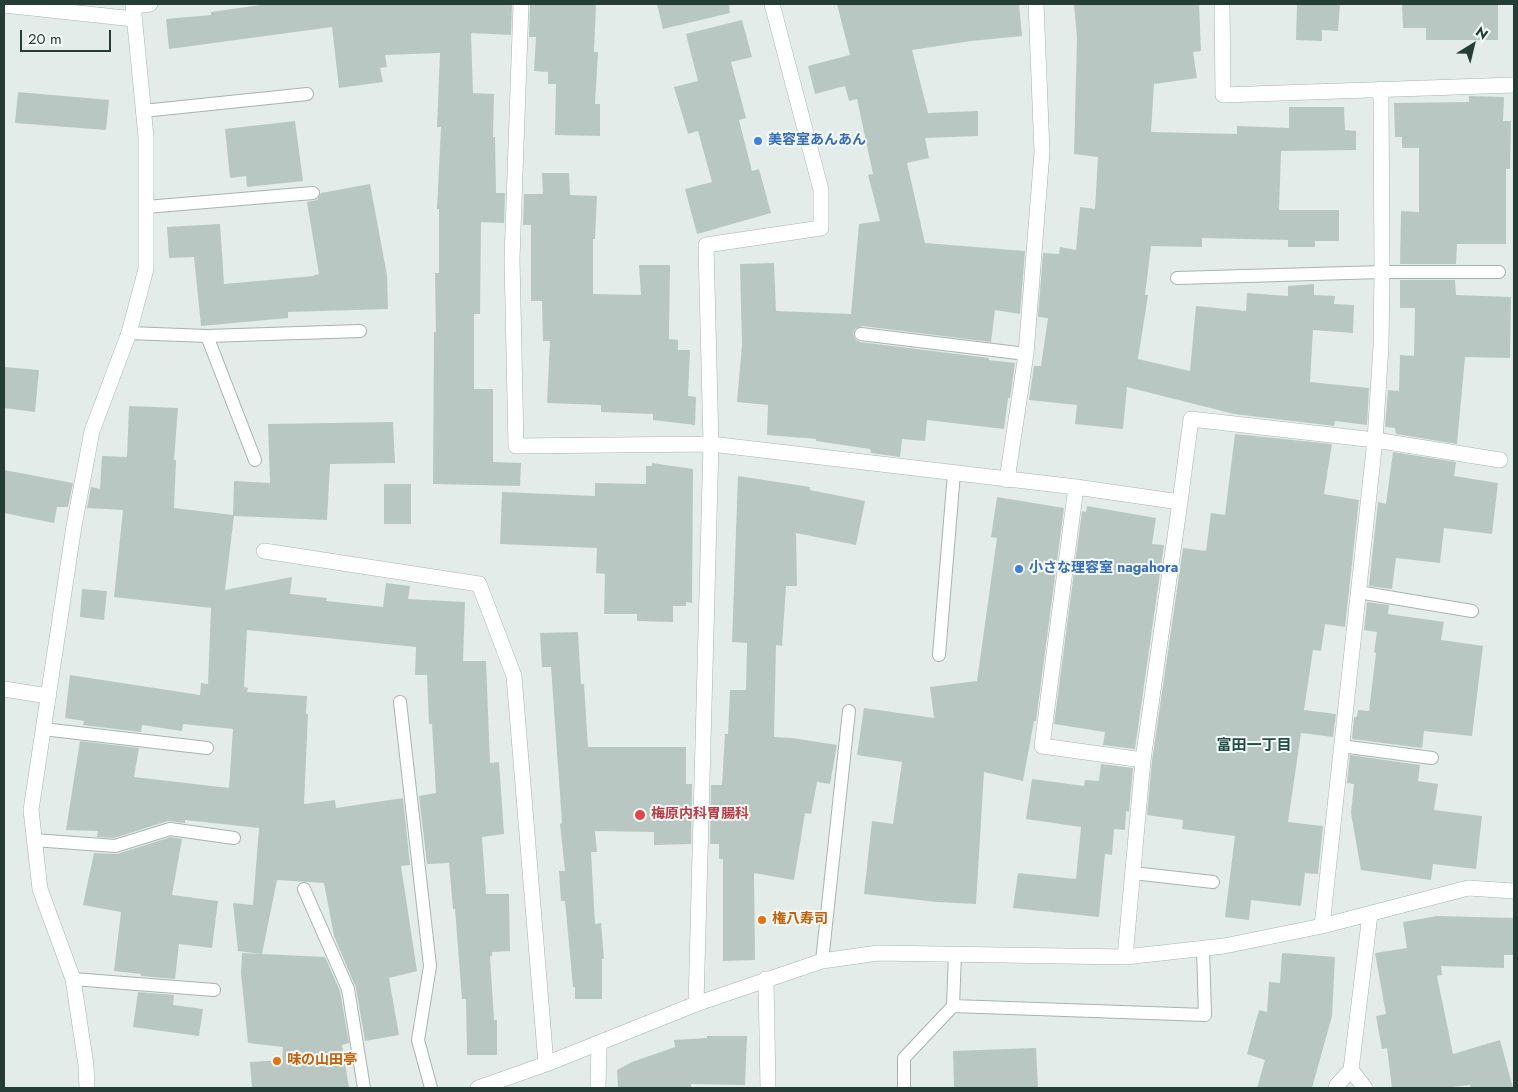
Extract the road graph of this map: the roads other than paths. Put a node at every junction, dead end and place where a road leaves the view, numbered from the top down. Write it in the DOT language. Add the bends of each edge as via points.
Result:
graph roads {
  1 [pos="150,4"];
  2 [pos="521,4"];
  3 [pos="772,4"];
  4 [pos="1036,4"];
  5 [pos="1222,4"];
  6 [pos="4,5"];
  7 [pos="134,10"];
  8 [pos="1514,85"];
  9 [pos="1381,89"];
  10 [pos="307,94"];
  11 [pos="143,111"];
  12 [pos="313,193"];
  13 [pos="146,207"];
  14 [pos="1382,272"];
  15 [pos="1499,272"];
  16 [pos="1177,278"];
  17 [pos="360,331"];
  18 [pos="129,333"];
  19 [pos="861,334"];
  20 [pos="207,336"];
  21 [pos="1026,354"];
  22 [pos="1375,440"];
  23 [pos="711,444"];
  24 [pos="255,460"];
  25 [pos="1500,460"];
  26 [pos="954,473"];
  27 [pos="1007,480"];
  28 [pos="1076,488"];
  29 [pos="1180,502"];
  30 [pos="264,551"];
  31 [pos="1358,592"];
  32 [pos="1472,611"];
  33 [pos="939,655"];
  34 [pos="4,689"];
  35 [pos="48,696"];
  36 [pos="400,702"];
  37 [pos="849,711"];
  38 [pos="43,729"];
  39 [pos="1341,746"];
  40 [pos="207,748"];
  41 [pos="1432,758"];
  42 [pos="1143,760"];
  43 [pos="234,838"];
  44 [pos="34,840"];
  45 [pos="1133,872"];
  46 [pos="1213,882"];
  47 [pos="304,889"];
  48 [pos="1514,891"];
  49 [pos="1370,914"];
  50 [pos="1322,926"];
  51 [pos="1203,949"];
  52 [pos="955,954"];
  53 [pos="1126,957"];
  54 [pos="822,961"];
  55 [pos="73,979"];
  56 [pos="766,980"];
  57 [pos="214,990"];
  58 [pos="696,1004"];
  59 [pos="953,1006"];
  60 [pos="599,1043"];
  61 [pos="546,1064"];
  62 [pos="1351,1070"];
  63 [pos="87,1088"];
  64 [pos="364,1088"];
  65 [pos="431,1088"];
  66 [pos="478,1088"];
  67 [pos="598,1088"];
  68 [pos="768,1088"];
  69 [pos="904,1088"];
  70 [pos="1336,1088"];
  71 [pos="1365,1088"];
  1 -- 7 [label="street"];
  2 -- 23 [label="street" via="512,259 516,446"];
  3 -- 23 [label="street" via="821,190 821,228 706,244"];
  4 -- 21 [label="street" via="1042,152"];
  5 -- 9 [label="street" via="1223,95"];
  6 -- 7 [label="street"];
  7 -- 11 [label="street"];
  8 -- 9 [label="street"];
  9 -- 14 [label="street"];
  10 -- 11 [label="lane"];
  11 -- 13 [label="street"];
  12 -- 13 [label="lane"];
  13 -- 18 [label="street" via="146,269"];
  14 -- 15 [label="lane"];
  14 -- 16 [label="lane"];
  14 -- 22 [label="street"];
  17 -- 20 [label="lane"];
  18 -- 20 [label="lane"];
  18 -- 35 [label="street" via="92,432"];
  19 -- 21 [label="lane"];
  20 -- 24 [label="lane"];
  21 -- 27 [label="street"];
  22 -- 25 [label="street"];
  22 -- 29 [label="street" via="1191,419"];
  22 -- 31 [label="street"];
  23 -- 26 [label="street"];
  23 -- 58 [label="street"];
  26 -- 27 [label="street"];
  26 -- 33 [label="lane"];
  27 -- 28 [label="street"];
  28 -- 29 [label="street"];
  28 -- 42 [label="street" via="1042,746"];
  29 -- 42 [label="street"];
  30 -- 61 [label="street" via="479,584 514,676"];
  31 -- 32 [label="lane"];
  31 -- 39 [label="street"];
  34 -- 35 [label="street"];
  35 -- 38 [label="street"];
  36 -- 65 [label="lane" via="430,966 418,1040"];
  37 -- 54 [label="lane"];
  38 -- 40 [label="lane"];
  38 -- 44 [label="street" via="31,810"];
  39 -- 41 [label="lane"];
  39 -- 50 [label="street"];
  42 -- 45 [label="street"];
  43 -- 44 [label="lane" via="170,829 115,846"];
  44 -- 55 [label="street" via="40,889"];
  45 -- 46 [label="lane"];
  45 -- 53 [label="street"];
  47 -- 64 [label="lane" via="348,989"];
  48 -- 49 [label="street" via="1468,888"];
  49 -- 50 [label="street"];
  49 -- 62 [label="street"];
  50 -- 51 [label="street"];
  51 -- 53 [label="street"];
  51 -- 59 [label="lane" via="1205,1014"];
  52 -- 53 [label="street"];
  52 -- 54 [label="street" via="878,953"];
  52 -- 59 [label="lane"];
  54 -- 56 [label="street"];
  55 -- 57 [label="lane"];
  55 -- 63 [label="street"];
  56 -- 58 [label="street"];
  56 -- 68 [label="street"];
  58 -- 60 [label="street"];
  59 -- 69 [label="lane" via="904,1058"];
  60 -- 61 [label="street"];
  60 -- 67 [label="street"];
  61 -- 66 [label="street"];
  62 -- 70 [label="street"];
  62 -- 71 [label="street"];
}
